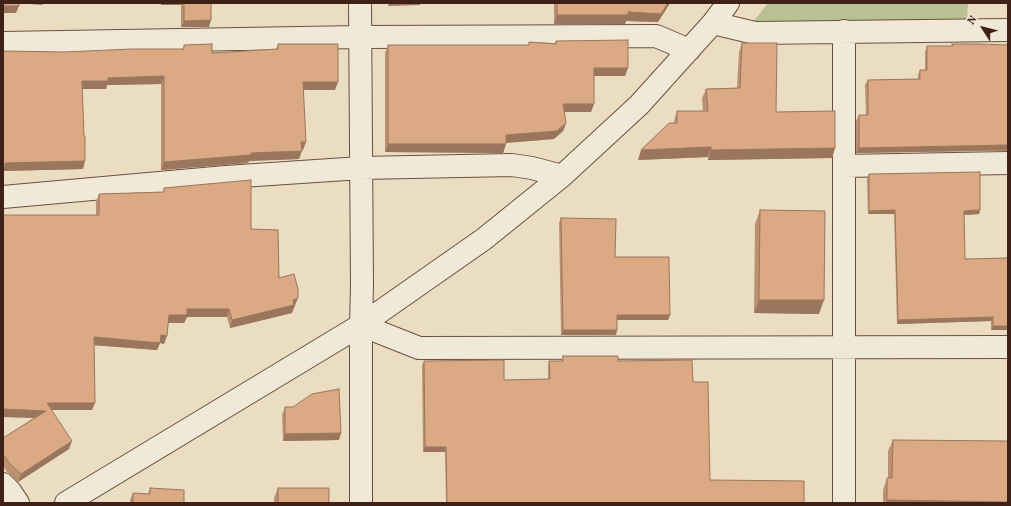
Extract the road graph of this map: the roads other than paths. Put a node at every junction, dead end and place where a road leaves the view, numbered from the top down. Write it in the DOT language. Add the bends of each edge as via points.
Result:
graph roads {
  1 [pos="360,3"];
  2 [pos="728,3"];
  3 [pos="713,23"];
  4 [pos="1008,30"];
  5 [pos="844,31"];
  6 [pos="360,37"];
  7 [pos="3,43"];
  8 [pos="690,50"];
  9 [pos="1008,163"];
  10 [pos="844,166"];
  11 [pos="361,168"];
  12 [pos="562,176"];
  13 [pos="3,197"];
  14 [pos="361,325"];
  15 [pos="844,347"];
  16 [pos="1008,347"];
  17 [pos="3,484"];
  18 [pos="18,503"];
  19 [pos="66,503"];
  20 [pos="361,503"];
  21 [pos="844,503"];
  1 -- 6 [label="street"];
  2 -- 3 [label="street"];
  3 -- 5 [label="street" via="755,33"];
  3 -- 8 [label="street"];
  4 -- 5 [label="street"];
  5 -- 10 [label="street"];
  6 -- 7 [label="street"];
  6 -- 8 [label="street" via="656,36"];
  6 -- 11 [label="street"];
  8 -- 12 [label="street" via="639,105"];
  9 -- 10 [label="street"];
  10 -- 15 [label="street"];
  11 -- 12 [label="street" via="512,165"];
  11 -- 13 [label="street"];
  11 -- 14 [label="street"];
  12 -- 14 [label="street" via="484,238"];
  14 -- 15 [label="street" via="419,348"];
  14 -- 19 [label="street"];
  14 -- 20 [label="street"];
  15 -- 16 [label="street"];
  15 -- 21 [label="street"];
  17 -- 18 [label="street"];
}
